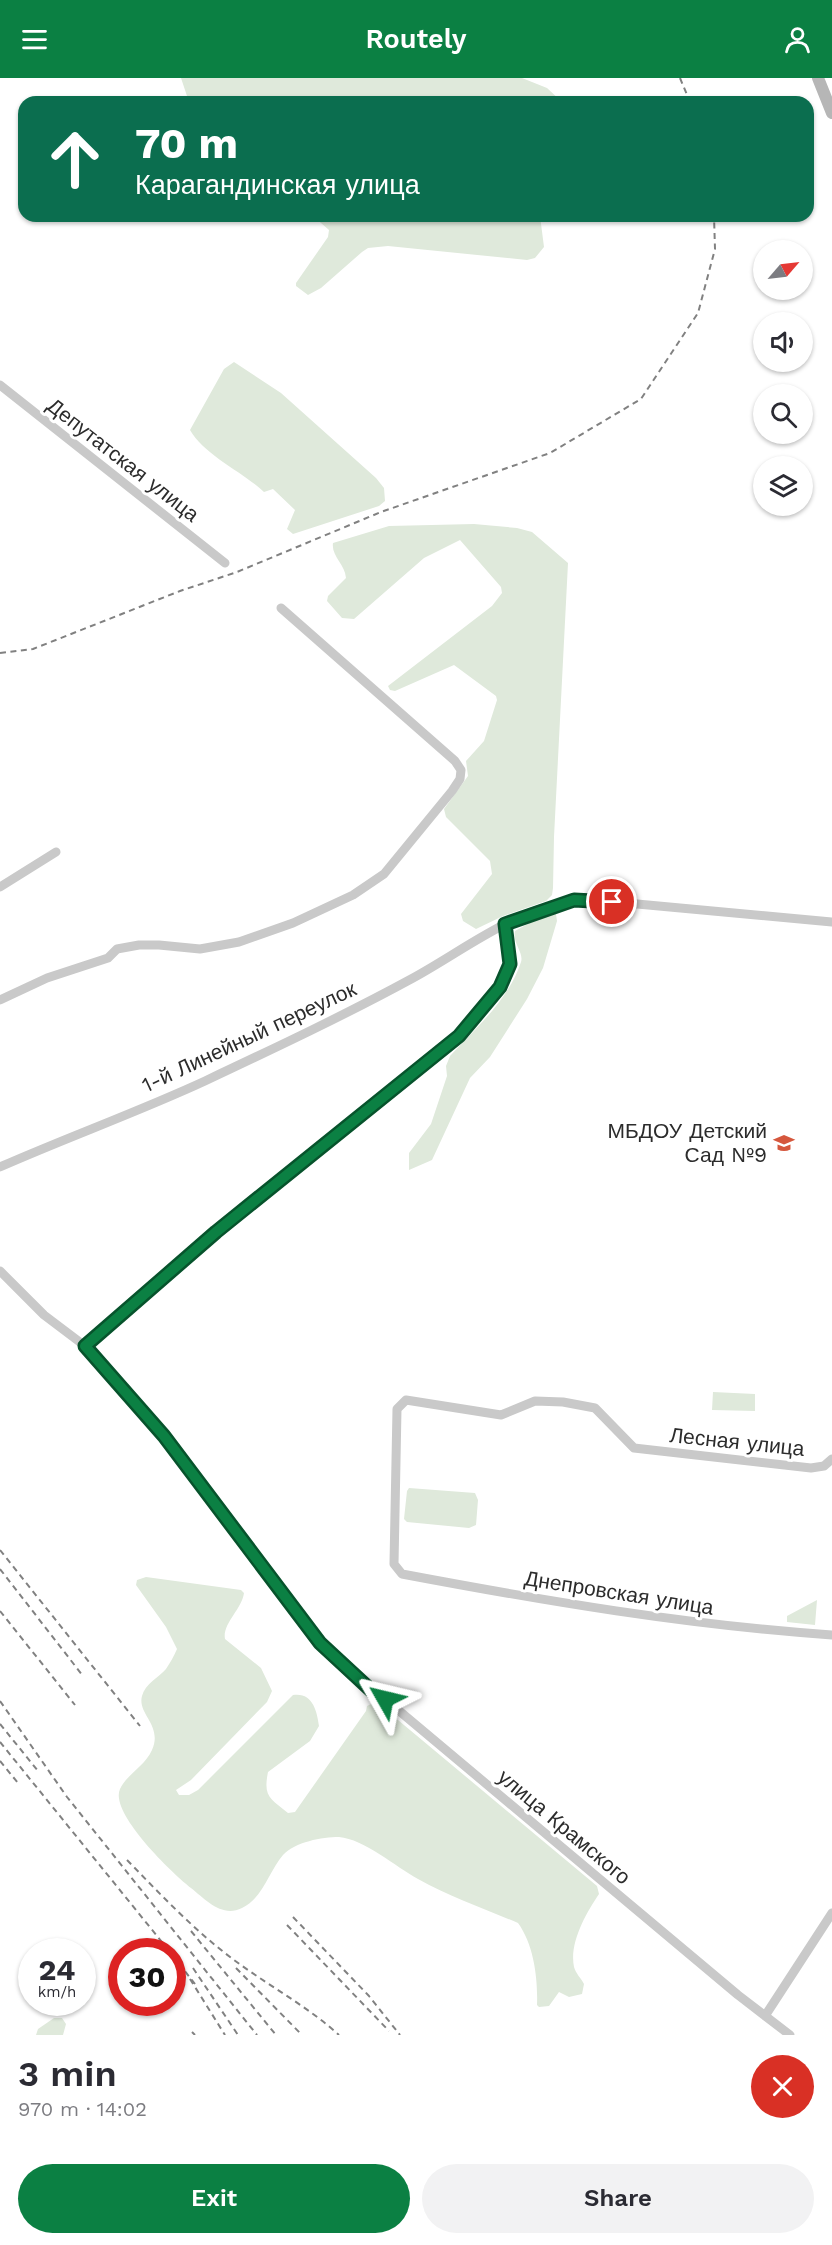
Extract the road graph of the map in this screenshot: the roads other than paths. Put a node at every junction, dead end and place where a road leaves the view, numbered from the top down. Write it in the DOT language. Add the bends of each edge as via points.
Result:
graph roads {
  1 [pos="818,78"];
  2 [pos="832,113"];
  3 [pos="0,386"];
  4 [pos="225,563"];
  5 [pos="281,608"];
  6 [pos="56,852"];
  7 [pos="0,887"];
  8 [pos="832,922"];
  9 [pos="505,924"];
  10 [pos="0,1000"];
  11 [pos="0,1167"];
  12 [pos="0,1270"];
  13 [pos="85,1346"];
  14 [pos="832,1459"];
  15 [pos="402,1574"];
  16 [pos="832,1635"];
  17 [pos="832,1913"];
  18 [pos="765,2016"];
  19 [pos="790,2035"];
  1 -- 2 [label="main road"];
  3 -- 4 [label="street, Депутатская улица"];
  5 -- 10 [label="street" via="455,761 461,770 460,779 384,874 352,895 293,923 239,942 200,949 159,945 117,949 108,958 47,978"];
  6 -- 7 [label="street"];
  8 -- 9 [label="street, 1-й Линейный переулок" via="574,900"];
  9 -- 11 [label="street, 1-й Линейный переулок" via="415,977 204,1082"];
  9 -- 13 [label="street" via="510,964 500,987 459,1036 216,1232"];
  12 -- 13 [label="street, улица Крамского" via="44,1315"];
  13 -- 18 [label="street, улица Крамского" via="164,1436 320,1643 374,1693"];
  14 -- 15 [label="street, Лесная улица" via="824,1466 811,1468 634,1448 595,1408 563,1402 535,1401 501,1415 406,1400 397,1409 394,1472 394,1564"];
  15 -- 16 [label="street, Днепровская улица" via="594,1609"];
  17 -- 18 [label="street"];
  18 -- 19 [label="street, улица Крамского"];
}
